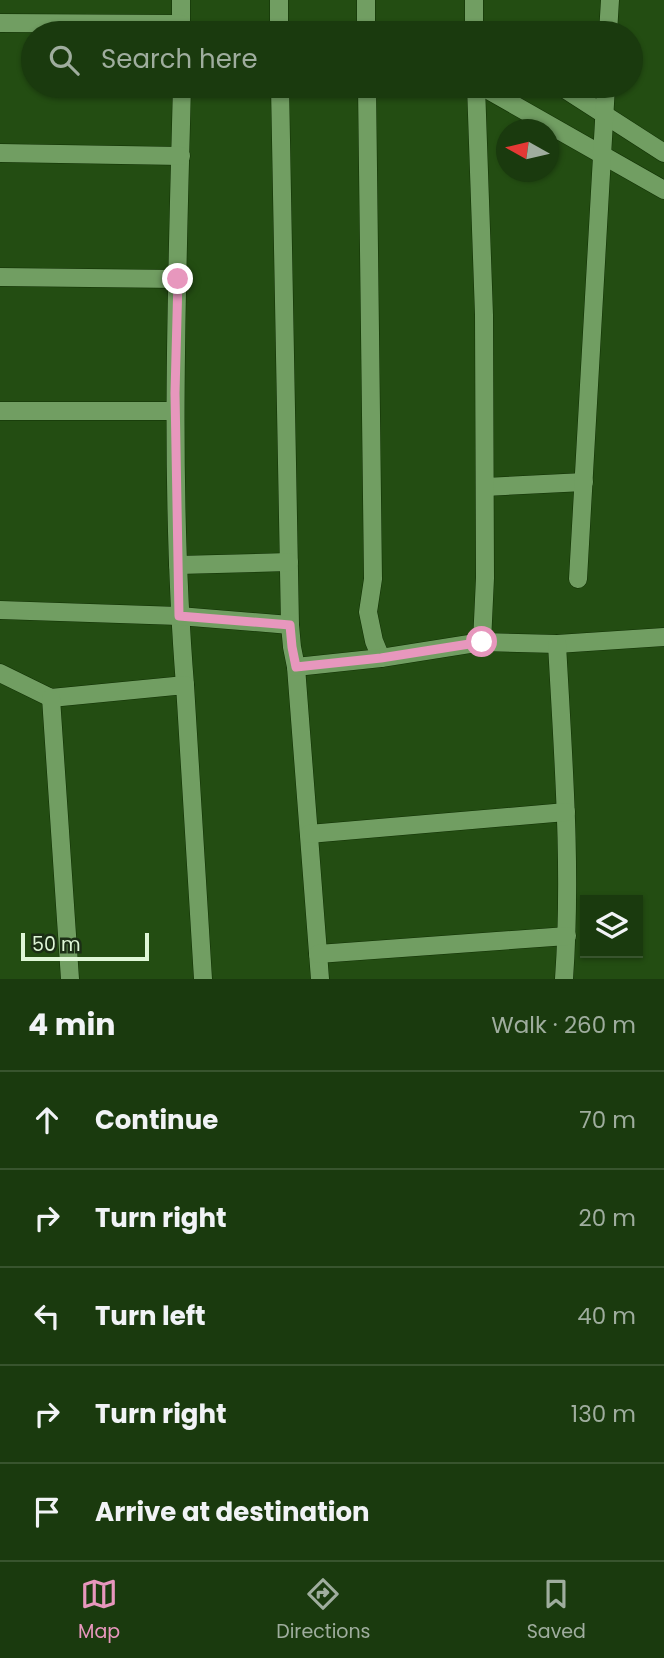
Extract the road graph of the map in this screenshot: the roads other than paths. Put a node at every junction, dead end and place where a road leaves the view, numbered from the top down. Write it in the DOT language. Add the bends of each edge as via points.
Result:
graph roads {
  1 [pos="181,0"];
  2 [pos="279,0"];
  3 [pos="366,0"];
  4 [pos="474,0"];
  5 [pos="610,0"];
  6 [pos="181,21"];
  7 [pos="279,21"];
  8 [pos="366,21"];
  9 [pos="475,21"];
  10 [pos="609,21"];
  11 [pos="0,23"];
  12 [pos="21,24"];
  13 [pos="182,98"];
  14 [pos="279,98"];
  15 [pos="367,98"];
  16 [pos="479,98"];
  17 [pos="501,98"];
  18 [pos="578,98"];
  19 [pos="605,98"];
  20 [pos="604,115"];
  21 [pos="0,153"];
  22 [pos="602,153"];
  23 [pos="664,153"];
  24 [pos="181,156"];
  25 [pos="664,190"];
  26 [pos="0,277"];
  27 [pos="178,279"];
  28 [pos="0,411"];
  29 [pos="175,411"];
  30 [pos="584,482"];
  31 [pos="485,487"];
  32 [pos="289,562"];
  33 [pos="178,565"];
  34 [pos="578,579"];
  35 [pos="0,610"];
  36 [pos="179,616"];
  37 [pos="290,625"];
  38 [pos="664,638"];
  39 [pos="482,642"];
  40 [pos="557,644"];
  41 [pos="381,658"];
  42 [pos="296,667"];
  43 [pos="0,673"];
  44 [pos="185,685"];
  45 [pos="51,698"];
  46 [pos="566,812"];
  47 [pos="309,834"];
  48 [pos="567,936"];
  49 [pos="318,954"];
  50 [pos="69,979"];
  51 [pos="204,979"];
  52 [pos="320,979"];
  53 [pos="564,979"];
  1 -- 6 [label="street"];
  2 -- 7 [label="street"];
  3 -- 8 [label="street"];
  4 -- 9 [label="street"];
  5 -- 10 [label="street"];
  11 -- 12 [label="street"];
  13 -- 24 [label="street"];
  14 -- 32 [label="street"];
  15 -- 41 [label="street" via="373,579 368,612"];
  16 -- 31 [label="street"];
  17 -- 22 [label="street"];
  18 -- 20 [label="street"];
  19 -- 20 [label="street"];
  20 -- 22 [label="street"];
  20 -- 23 [label="street"];
  21 -- 24 [label="street"];
  22 -- 25 [label="street"];
  22 -- 30 [label="street"];
  24 -- 27 [label="street"];
  26 -- 27 [label="street"];
  27 -- 29 [label="street"];
  28 -- 29 [label="street"];
  29 -- 33 [label="street"];
  30 -- 31 [label="street"];
  30 -- 34 [label="street"];
  31 -- 39 [label="street"];
  32 -- 33 [label="street"];
  32 -- 37 [label="street"];
  33 -- 36 [label="street"];
  35 -- 36 [label="street"];
  36 -- 37 [label="street"];
  36 -- 44 [label="street"];
  37 -- 42 [label="street"];
  38 -- 40 [label="street"];
  39 -- 40 [label="street"];
  39 -- 41 [label="street"];
  40 -- 46 [label="street"];
  41 -- 42 [label="street"];
  42 -- 47 [label="street"];
  43 -- 45 [label="street"];
  44 -- 45 [label="street"];
  44 -- 51 [label="street"];
  45 -- 50 [label="street"];
  46 -- 47 [label="street"];
  46 -- 48 [label="street"];
  47 -- 49 [label="street"];
  48 -- 49 [label="street"];
  48 -- 53 [label="street"];
  49 -- 52 [label="street"];
}
